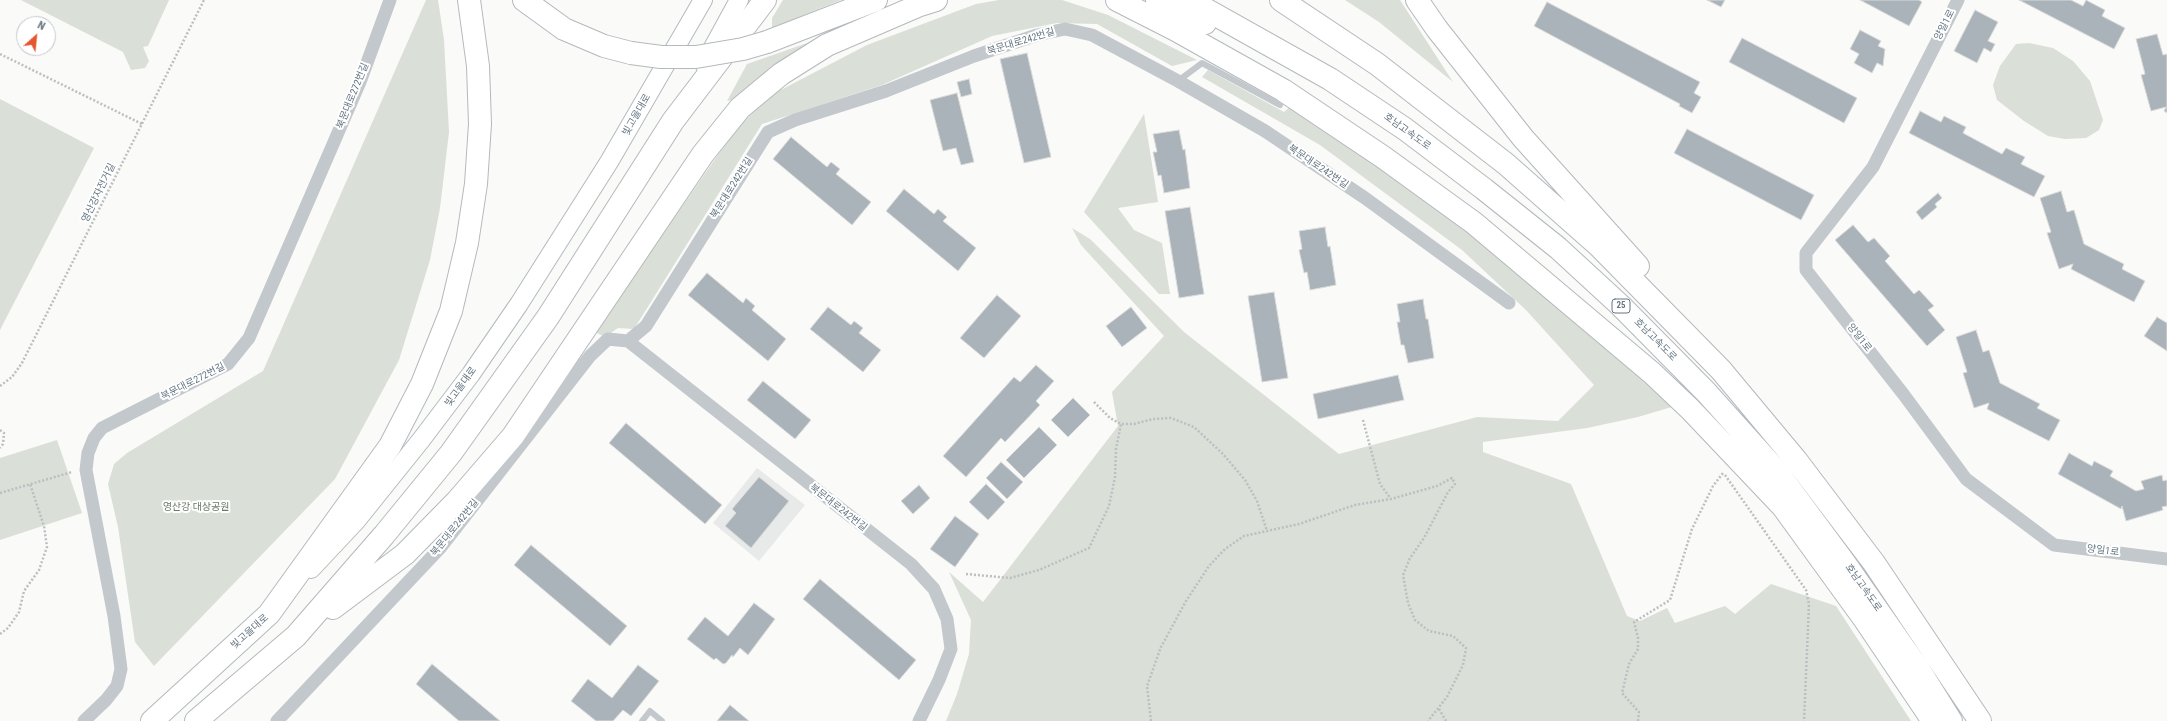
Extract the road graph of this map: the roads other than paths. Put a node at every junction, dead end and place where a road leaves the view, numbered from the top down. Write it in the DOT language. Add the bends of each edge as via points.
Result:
graph roads {
  1 [pos="390,0"];
  2 [pos="468,0"];
  3 [pos="524,0"];
  4 [pos="703,0"];
  5 [pos="738,0"];
  6 [pos="765,0"];
  7 [pos="876,0"];
  8 [pos="936,0"];
  9 [pos="1118,0"];
  10 [pos="1157,0"];
  11 [pos="1189,0"];
  12 [pos="1281,0"];
  13 [pos="1417,0"];
  14 [pos="1958,0"];
  15 [pos="1178,81"];
  16 [pos="1280,105"];
  17 [pos="673,121"];
  18 [pos="1509,303"];
  19 [pos="628,341"];
  20 [pos="1721,370"];
  21 [pos="1784,508"];
  22 [pos="2167,559"];
  23 [pos="270,614"];
  24 [pos="296,636"];
  25 [pos="84,721"];
  26 [pos="152,721"];
  27 [pos="196,721"];
  28 [pos="277,721"];
  29 [pos="642,721"];
  30 [pos="662,721"];
  31 [pos="919,721"];
  32 [pos="1932,721"];
  33 [pos="1951,721"];
  34 [pos="1980,721"];
  1 -- 25 [label="street, 북문대로272번길" via="360,82 249,338 228,364 102,428 94,438 88,453 86,470 114,616 121,669 116,686 106,700"];
  2 -- 23 [label="highway" via="478,66 480,124 476,184 467,243 451,311 422,384 390,446"];
  3 -- 7 [label="highway, bridge" via="564,29 604,46 661,57 696,57 767,42"];
  4 -- 23 [label="main road, 빛고을대로" via="605,168 520,304 471,374 356,520"];
  5 -- 17 [label="main road"];
  6 -- 17 [label="highway"];
  8 -- 24 [label="highway" via="827,45 781,74 740,108 703,154 513,436 457,501 405,554"];
  9 -- 21 [label="highway" via="1284,90 1474,223 1652,373 1690,409"];
  10 -- 21 [label="highway" via="1294,73 1364,117 1441,172 1507,224 1621,325 1672,375 1735,445"];
  11 -- 33 [label="highway, 호남고속도로 / 25" via="1330,78 1405,129 1558,248 1621,306 1706,392 1776,470 1918,668"];
  12 -- 20 [label="highway, 25" via="1377,64 1506,164 1599,246"];
  13 -- 20 [label="highway" via="1523,138 1647,275"];
  14 -- 22 [label="street, 양일1로" via="1873,167 1806,253 1806,270 1966,479 2054,545"];
  15 -- 16 [label="lane" via="1202,63"];
  15 -- 18 [label="street, 북문대로242번길" via="1271,135 1365,198"];
  15 -- 19 [label="street, 북문대로242번길" via="1092,35 1065,29 1037,35 974,56 886,91 795,120 768,132 646,326"];
  17 -- 24 [label="highway" via="501,386 451,453 384,535"];
  19 -- 28 [label="street, 북문대로242번길" via="608,340 590,356 441,547"];
  19 -- 31 [label="street, 북문대로242번길" via="911,564 934,589 947,618 951,649"];
  20 -- 34 [label="highway, 25" via="1796,460 1874,563"];
  21 -- 32 [label="highway" via="1865,620"];
  23 -- 26 [label="highway, 빛고을대로"];
  24 -- 27 [label="highway"];
  29 -- 30 [label="lane" via="650,711"];
}
